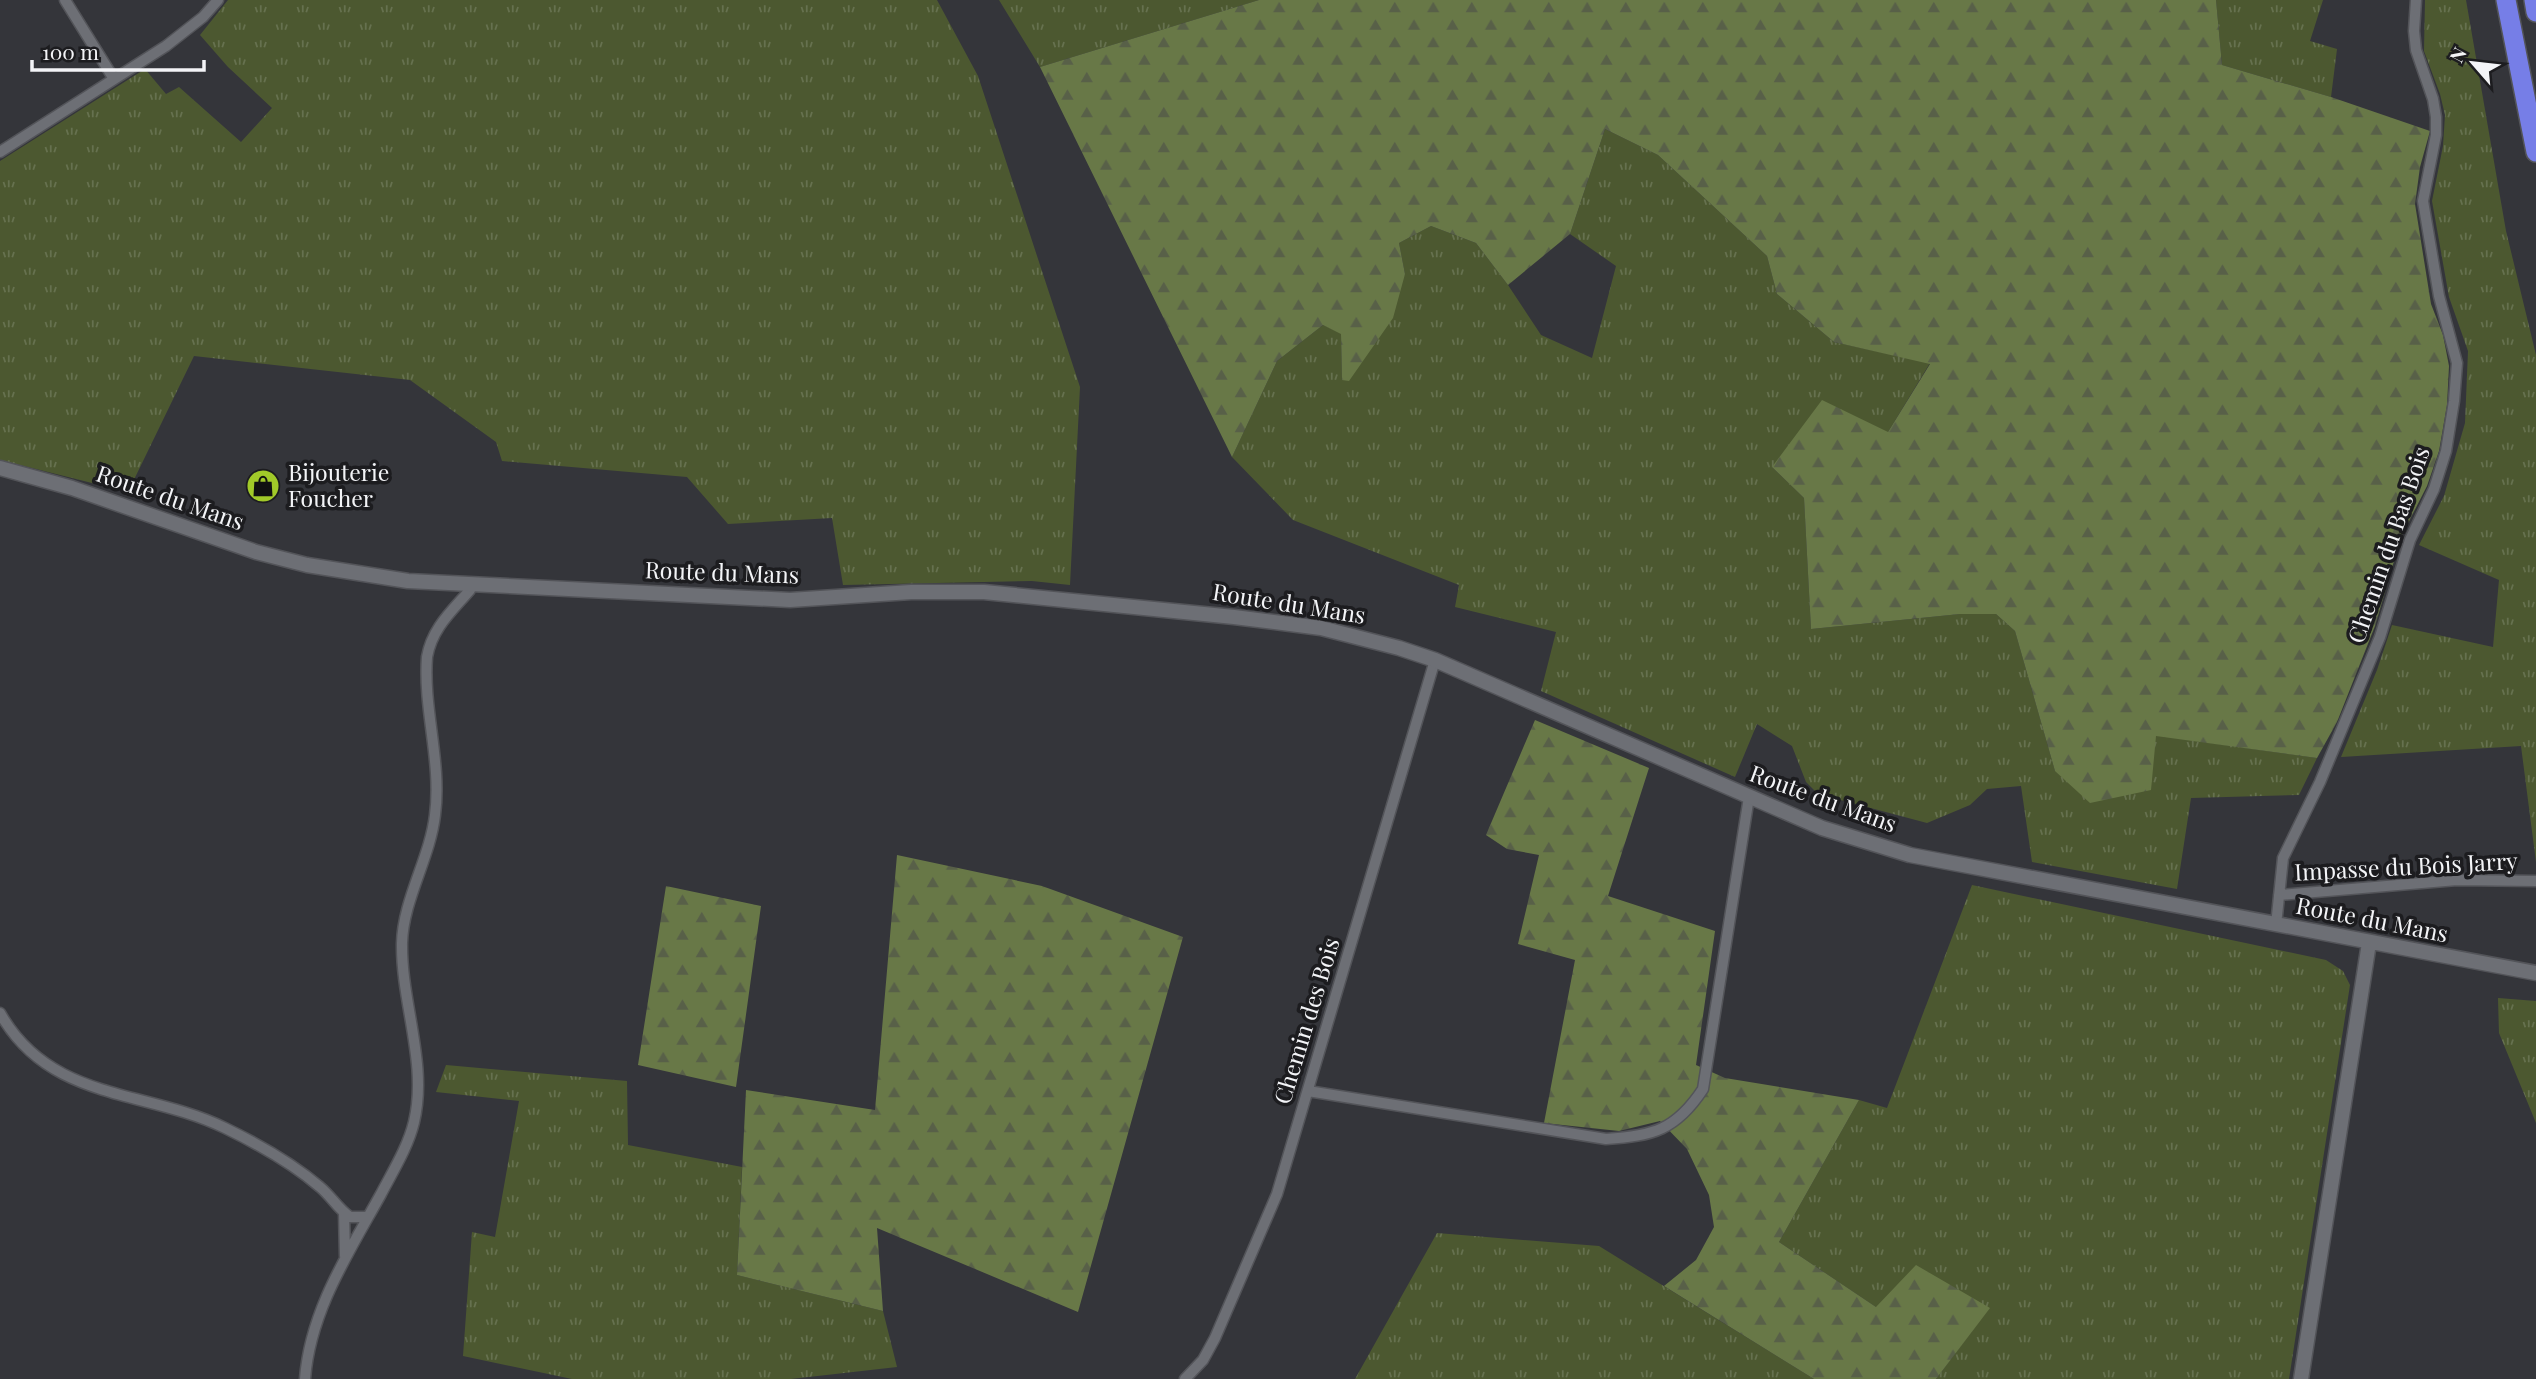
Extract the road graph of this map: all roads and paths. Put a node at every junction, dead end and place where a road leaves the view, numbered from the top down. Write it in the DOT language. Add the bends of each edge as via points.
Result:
graph roads {
  1 [pos="65,0"];
  2 [pos="218,0"];
  3 [pos="2416,0"];
  4 [pos="2506,0"];
  5 [pos="2534,0"];
  6 [pos="2536,12"];
  7 [pos="114,79"];
  8 [pos="0,152"];
  9 [pos="2536,152"];
  10 [pos="0,468"];
  11 [pos="470,584"];
  12 [pos="1435,660"];
  13 [pos="1749,797"];
  14 [pos="2536,881"];
  15 [pos="2279,895"];
  16 [pos="2276,925"];
  17 [pos="2370,943"];
  18 [pos="2536,974"];
  19 [pos="0,1013"];
  20 [pos="1308,1091"];
  21 [pos="344,1213"];
  22 [pos="368,1217"];
  23 [pos="345,1260"];
  24 [pos="305,1379"];
  25 [pos="1185,1379"];
  26 [pos="2301,1379"];
  1 -- 7 [label="street"];
  2 -- 7 [label="street" via="186,31"];
  3 -- 15 [label="street, Chemin du Bas Bois" via="2416,50 2436,117 2423,201 2439,296 2457,363 2454,401 2434,489 2410,540 2363,682 2283,858"];
  4 -- 9 [label="highway"];
  5 -- 6 [label="highway"];
  7 -- 8 [label="street"];
  10 -- 11 [label="street, Route du Mans" via="285,560 408,581"];
  11 -- 12 [label="street, Route du Mans" via="790,600 984,592 1321,628"];
  11 -- 22 [label="street" via="470,590 438,626 427,657 438,791 429,844 402,941 418,1103 410,1135"];
  12 -- 13 [label="street, Route du Mans"];
  12 -- 20 [label="street, Chemin des Bois"];
  13 -- 16 [label="street, Route du Mans" via="1822,828 1910,855"];
  13 -- 20 [label="street" via="1703,1089 1689,1110 1667,1128 1640,1137 1606,1139"];
  14 -- 15 [label="street, Impasse du Bois Jarry" via="2457,880"];
  15 -- 16 [label="street, Chemin du Bas Bois"];
  16 -- 17 [label="street, Route du Mans"];
  17 -- 18 [label="street, Route du Mans"];
  17 -- 26 [label="street"];
  19 -- 21 [label="street" via="23,1045 62,1074 103,1092 192,1114 225,1128 319,1186"];
  20 -- 25 [label="street, Chemin des Bois" via="1277,1194 1214,1339"];
  21 -- 22 [label="street"];
  21 -- 23 [label="street"];
  22 -- 23 [label="street"];
  23 -- 24 [label="street" via="320,1311"];
}
